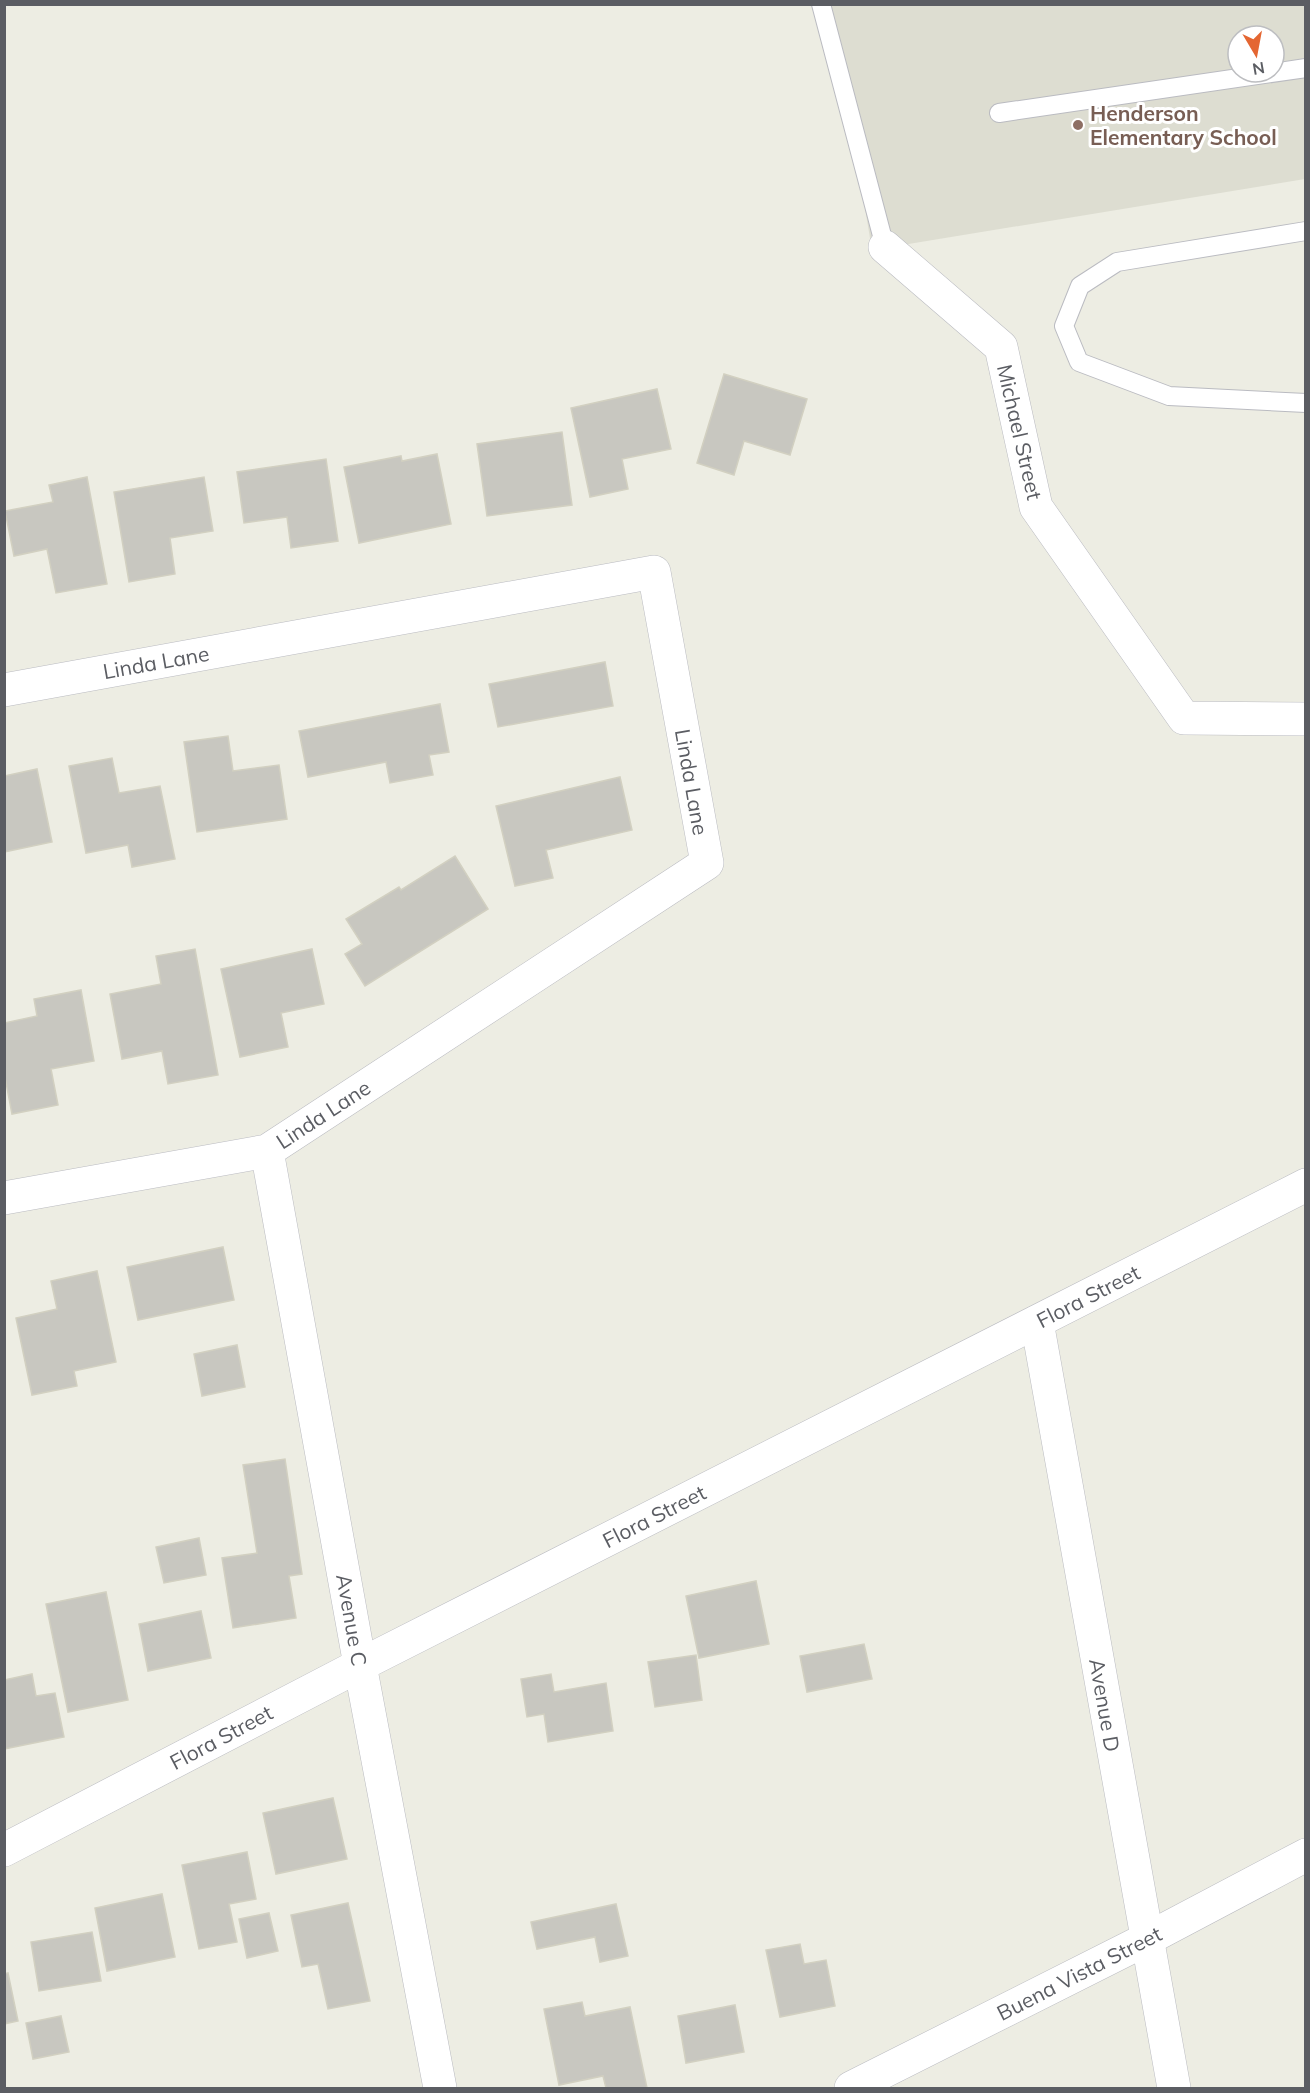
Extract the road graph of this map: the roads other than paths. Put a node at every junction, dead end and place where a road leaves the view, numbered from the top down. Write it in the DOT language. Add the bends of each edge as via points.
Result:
graph roads {
  1 [pos="820,4"];
  2 [pos="1305,68"];
  3 [pos="999,113"];
  4 [pos="1305,231"];
  5 [pos="885,247"];
  6 [pos="1305,403"];
  7 [pos="4,690"];
  8 [pos="1305,719"];
  9 [pos="267,1151"];
  10 [pos="1305,1185"];
  11 [pos="4,1198"];
  12 [pos="1037,1322"];
  13 [pos="360,1665"];
  14 [pos="4,1850"];
  15 [pos="1305,1855"];
  16 [pos="1147,1939"];
  17 [pos="440,2088"];
  18 [pos="851,2088"];
  19 [pos="1174,2088"];
  1 -- 5 [label="lane, Michael Street"];
  2 -- 3 [label="lane"];
  4 -- 6 [label="lane" via="1117,262 1080,286 1065,326 1079,362 1168,396"];
  5 -- 8 [label="street, Michael Street" via="1001,347 1036,507 1184,718"];
  7 -- 9 [label="street, Linda Lane" via="654,572 707,863"];
  9 -- 11 [label="street, Linda Lane"];
  9 -- 13 [label="street, Avenue C"];
  10 -- 12 [label="street, Flora Street"];
  12 -- 13 [label="street, Flora Street"];
  12 -- 16 [label="street, Avenue D"];
  13 -- 14 [label="street, Flora Street"];
  13 -- 17 [label="street, Avenue C"];
  15 -- 16 [label="street, Buena Vista Street"];
  16 -- 18 [label="street, Buena Vista Street"];
  16 -- 19 [label="street, Avenue D"];
}
